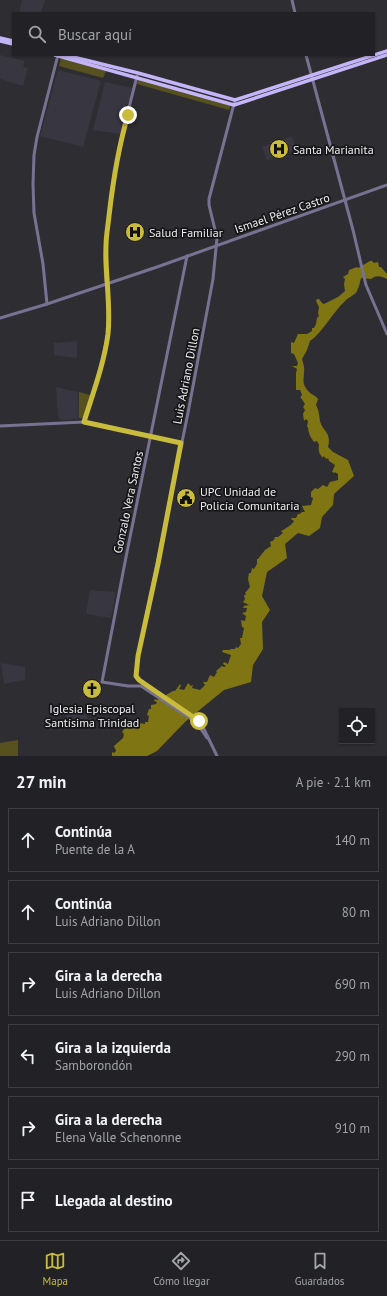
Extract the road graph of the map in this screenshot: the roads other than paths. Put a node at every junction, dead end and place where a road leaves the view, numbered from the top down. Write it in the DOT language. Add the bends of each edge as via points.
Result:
graph roads {
  1 [pos="292,0"];
  2 [pos="295,12"];
  3 [pos="0,39"];
  4 [pos="12,43"];
  5 [pos="387,51"];
  6 [pos="375,55"];
  7 [pos="387,55"];
  8 [pos="57,56"];
  9 [pos="61,56"];
  10 [pos="69,56"];
  11 [pos="306,56"];
  12 [pos="373,56"];
  13 [pos="138,75"];
  14 [pos="312,78"];
  15 [pos="235,102"];
  16 [pos="387,185"];
  17 [pos="345,200"];
  18 [pos="217,245"];
  19 [pos="187,256"];
  20 [pos="106,283"];
  21 [pos="47,304"];
  22 [pos="0,318"];
  23 [pos="387,334"];
  24 [pos="84,422"];
  25 [pos="0,426"];
  26 [pos="151,436"];
  27 [pos="181,443"];
  28 [pos="157,694"];
  29 [pos="218,756"];
  1 -- 2 [label="street"];
  3 -- 4 [label="main road"];
  5 -- 6 [label="main road"];
  7 -- 14 [label="main road"];
  8 -- 21 [label="street" via="34,156 34,213"];
  9 -- 13 [label="main road"];
  10 -- 13 [label="main road"];
  11 -- 14 [label="street"];
  12 -- 14 [label="main road"];
  13 -- 15 [label="main road"];
  13 -- 20 [label="street" via="112,188 106,245"];
  14 -- 15 [label="main road"];
  14 -- 17 [label="street"];
  15 -- 18 [label="street, Luis Adriano Dillon" via="209,199"];
  16 -- 17 [label="street, Ismael Pérez Castro"];
  17 -- 18 [label="street, Ismael Pérez Castro"];
  17 -- 23 [label="street" via="366,285"];
  18 -- 19 [label="street, Ismael Pérez Castro"];
  18 -- 27 [label="street, Luis Adriano Dillon" via="210,298"];
  19 -- 20 [label="street, Ismael Pérez Castro"];
  19 -- 26 [label="street, Gonzalo Vera Santos"];
  20 -- 21 [label="street, Ismael Pérez Castro"];
  20 -- 24 [label="street" via="108,336"];
  21 -- 22 [label="street, Ismael Pérez Castro"];
  24 -- 25 [label="street"];
  24 -- 26 [label="street"];
  26 -- 27 [label="street"];
  26 -- 28 [label="street, Gonzalo Vera Santos" via="102,682 140,685"];
  27 -- 28 [label="street, Luis Adriano Dillon" via="136,674 139,680"];
  28 -- 29 [label="street" via="198,722 207,732"];
}
